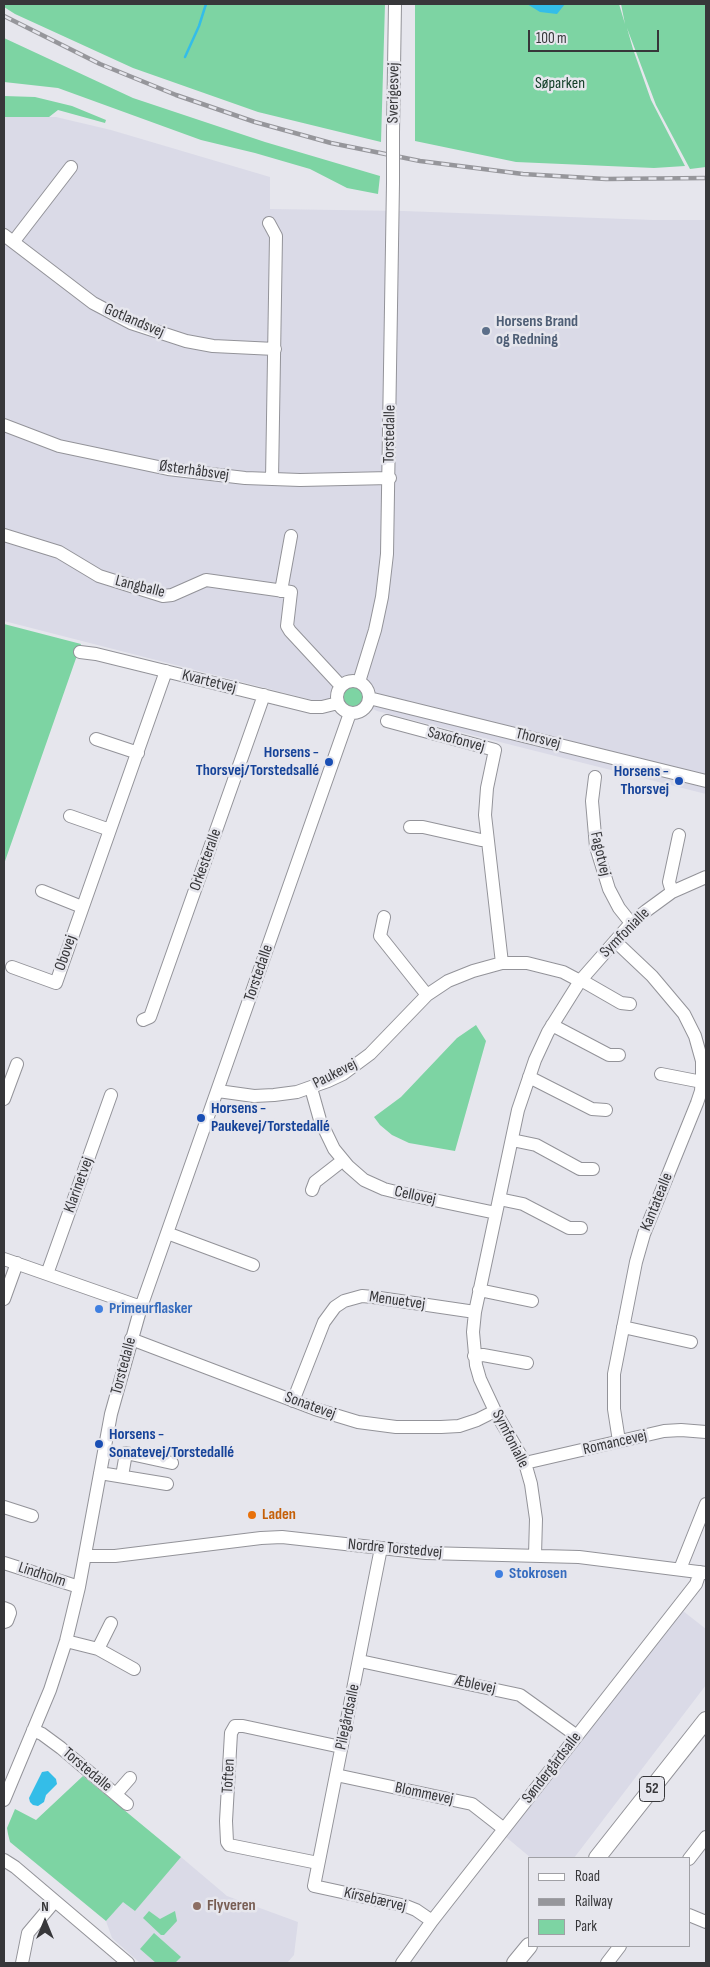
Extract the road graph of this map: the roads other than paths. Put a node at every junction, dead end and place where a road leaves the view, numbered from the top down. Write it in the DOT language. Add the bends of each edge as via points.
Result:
graph roads {
  1 [pos="395,4"];
  2 [pos="72,167"];
  3 [pos="393,183"];
  4 [pos="270,223"];
  5 [pos="9,238"];
  6 [pos="275,349"];
  7 [pos="4,424"];
  8 [pos="390,478"];
  9 [pos="272,479"];
  10 [pos="4,535"];
  11 [pos="290,536"];
  12 [pos="281,591"];
  13 [pos="80,652"];
  14 [pos="166,671"];
  15 [pos="359,682"];
  16 [pos="341,686"];
  17 [pos="264,695"];
  18 [pos="369,698"];
  19 [pos="338,703"];
  20 [pos="350,713"];
  21 [pos="387,721"];
  22 [pos="96,739"];
  23 [pos="138,752"];
  24 [pos="595,777"];
  25 [pos="706,781"];
  26 [pos="70,816"];
  27 [pos="410,827"];
  28 [pos="110,830"];
  29 [pos="679,835"];
  30 [pos="487,840"];
  31 [pos="706,877"];
  32 [pos="42,891"];
  33 [pos="672,892"];
  34 [pos="82,906"];
  35 [pos="384,917"];
  36 [pos="631,923"];
  37 [pos="615,941"];
  38 [pos="502,963"];
  39 [pos="12,967"];
  40 [pos="581,980"];
  41 [pos="427,995"];
  42 [pos="630,1004"];
  43 [pos="143,1020"];
  44 [pos="552,1025"];
  45 [pos="619,1055"];
  46 [pos="17,1064"];
  47 [pos="661,1074"];
  48 [pos="529,1078"];
  49 [pos="703,1084"];
  50 [pos="311,1088"];
  51 [pos="218,1091"];
  52 [pos="111,1095"];
  53 [pos="4,1100"];
  54 [pos="606,1110"];
  55 [pos="512,1140"];
  56 [pos="342,1161"];
  57 [pos="593,1169"];
  58 [pos="312,1190"];
  59 [pos="499,1199"];
  60 [pos="496,1213"];
  61 [pos="581,1228"];
  62 [pos="167,1233"];
  63 [pos="4,1259"];
  64 [pos="16,1263"];
  65 [pos="253,1265"];
  66 [pos="47,1274"];
  67 [pos="479,1290"];
  68 [pos="4,1299"];
  69 [pos="532,1301"];
  70 [pos="140,1307"];
  71 [pos="475,1312"];
  72 [pos="623,1327"];
  73 [pos="131,1339"];
  74 [pos="691,1342"];
  75 [pos="474,1356"];
  76 [pos="527,1363"];
  77 [pos="293,1401"];
  78 [pos="495,1411"];
  79 [pos="706,1432"];
  80 [pos="619,1442"];
  81 [pos="172,1463"];
  82 [pos="525,1463"];
  83 [pos="100,1473"];
  84 [pos="122,1476"];
  85 [pos="167,1484"];
  86 [pos="706,1504"];
  87 [pos="4,1508"];
  88 [pos="32,1516"];
  89 [pos="381,1548"];
  90 [pos="536,1555"];
  91 [pos="85,1556"];
  92 [pos="4,1563"];
  93 [pos="680,1569"];
  94 [pos="703,1572"];
  95 [pos="79,1587"];
  96 [pos="4,1608"];
  97 [pos="4,1622"];
  98 [pos="111,1623"];
  99 [pos="66,1641"];
  100 [pos="98,1649"];
  101 [pos="360,1661"];
  102 [pos="134,1669"];
  103 [pos="706,1720"];
  104 [pos="33,1730"];
  105 [pos="576,1736"];
  106 [pos="341,1747"];
  107 [pos="336,1775"];
  108 [pos="130,1778"];
  109 [pos="116,1794"];
  110 [pos="4,1800"];
  111 [pos="127,1804"];
  112 [pos="504,1829"];
  113 [pos="706,1837"];
  114 [pos="598,1857"];
  115 [pos="690,1858"];
  116 [pos="4,1860"];
  117 [pos="318,1863"];
  118 [pos="314,1886"];
  119 [pos="55,1902"];
  120 [pos="690,1915"];
  121 [pos="432,1921"];
  122 [pos="706,1922"];
  123 [pos="528,1947"];
  124 [pos="619,1947"];
  125 [pos="22,1963"];
  126 [pos="128,1963"];
  127 [pos="402,1963"];
  128 [pos="515,1963"];
  129 [pos="607,1963"];
  1 -- 3 [label="street, Sverigesvej, bridge"];
  2 -- 5 [label="street, Gotlandsvej"];
  3 -- 8 [label="street, Torstedalle"];
  4 -- 6 [label="street" via="276,236"];
  5 -- 6 [label="street, Gotlandsvej" via="93,302 131,323 160,334 213,346"];
  6 -- 9 [label="street"];
  7 -- 9 [label="street, Østerhåbsvej" via="59,446 111,458 168,469"];
  8 -- 9 [label="street, Østerhåbsvej"];
  8 -- 15 [label="street, Torstedalle" via="385,577 375,630"];
  10 -- 12 [label="street, Langballe" via="59,552 99,576 163,596 206,580"];
  11 -- 12 [label="street"];
  12 -- 16 [label="street" via="292,592 290,631"];
  13 -- 14 [label="street, Kvartetvej"];
  14 -- 17 [label="street, Kvartetvej"];
  14 -- 23 [label="street, Obovej"];
  15 -- 16 [label="street"];
  15 -- 18 [label="street" via="366,688"];
  16 -- 19 [label="street" via="337,693"];
  17 -- 19 [label="street, Kvartetvej" via="317,707"];
  17 -- 43 [label="street, Orkesteralle" via="150,1017"];
  18 -- 20 [label="street" via="363,710"];
  18 -- 25 [label="street, Thorsvej"];
  19 -- 20 [label="street"];
  20 -- 51 [label="street, Torstedalle"];
  21 -- 30 [label="street, Saxofonvej" via="495,750 486,795"];
  22 -- 23 [label="street"];
  23 -- 28 [label="street, Obovej"];
  24 -- 36 [label="street, Fagotvej" via="592,801 596,847 609,889"];
  26 -- 28 [label="street"];
  27 -- 30 [label="street"];
  28 -- 34 [label="street, Obovej"];
  29 -- 33 [label="street" via="669,882"];
  30 -- 38 [label="street, Saxofonvej"];
  31 -- 33 [label="street, Symfonialle"];
  32 -- 34 [label="street"];
  33 -- 36 [label="street, Symfonialle"];
  34 -- 39 [label="street, Obovej" via="56,983"];
  35 -- 41 [label="street" via="380,936"];
  36 -- 37 [label="street, Symfonialle"];
  37 -- 40 [label="street, Symfonialle"];
  37 -- 49 [label="street, Kantatealle" via="652,976 687,1019 700,1052"];
  38 -- 40 [label="street, Paukevej" via="545,966"];
  38 -- 41 [label="street, Paukevej" via="459,975"];
  40 -- 42 [label="street" via="621,1003"];
  40 -- 44 [label="street, Symfonialle"];
  41 -- 50 [label="street, Paukevej" via="370,1054 343,1074"];
  44 -- 45 [label="street" via="609,1055"];
  44 -- 48 [label="street, Symfonialle"];
  46 -- 53 [label="street"];
  47 -- 49 [label="street"];
  48 -- 54 [label="street" via="592,1109"];
  48 -- 55 [label="street, Symfonialle"];
  49 -- 72 [label="street, Kantatealle" via="639,1246"];
  50 -- 51 [label="street, Paukevej" via="254,1096"];
  50 -- 56 [label="street, Cellovej" via="326,1134"];
  51 -- 62 [label="street, Torstedalle"];
  52 -- 66 [label="street, Klarinetvej"];
  55 -- 57 [label="street" via="536,1145 580,1169"];
  55 -- 59 [label="street, Symfonialle"];
  56 -- 58 [label="street" via="315,1182"];
  56 -- 60 [label="street, Cellovej" via="364,1180 384,1189"];
  59 -- 60 [label="street, Symfonialle"];
  59 -- 61 [label="street" via="523,1204 569,1228"];
  60 -- 67 [label="street, Symfonialle"];
  62 -- 65 [label="street"];
  62 -- 70 [label="street, Torstedalle"];
  63 -- 64 [label="street"];
  64 -- 66 [label="street"];
  64 -- 68 [label="street"];
  66 -- 70 [label="street"];
  67 -- 69 [label="street"];
  67 -- 71 [label="street, Symfonialle"];
  70 -- 73 [label="street, Torstedalle"];
  71 -- 75 [label="street, Symfonialle"];
  71 -- 77 [label="street, Menuetvej" via="373,1296 344,1301 324,1322"];
  72 -- 74 [label="street"];
  72 -- 80 [label="street, Kantatealle" via="615,1361 614,1383 614,1416"];
  73 -- 77 [label="street, Sonatevej"];
  73 -- 83 [label="street, Torstedalle"];
  75 -- 76 [label="street" via="483,1354"];
  75 -- 78 [label="street, Symfonialle" via="480,1379"];
  77 -- 78 [label="street, Sonatevej" via="350,1420 396,1427 458,1426"];
  78 -- 82 [label="street, Symfonialle"];
  79 -- 80 [label="street, Romancevej" via="664,1431"];
  80 -- 82 [label="street, Romancevej"];
  81 -- 84 [label="street" via="126,1453"];
  82 -- 90 [label="street, Symfonialle" via="536,1519"];
  83 -- 84 [label="street"];
  83 -- 91 [label="street, Torstedalle"];
  84 -- 85 [label="street"];
  86 -- 93 [label="street"];
  87 -- 88 [label="street"];
  89 -- 90 [label="street, Nordre Torstedvej" via="426,1553"];
  89 -- 91 [label="street, Nordre Torstedvej" via="282,1537 115,1556"];
  89 -- 101 [label="street, Pilegårdsalle"];
  90 -- 93 [label="street, Nordre Torstedvej" via="579,1556"];
  91 -- 95 [label="street, Torstedalle"];
  92 -- 95 [label="street, Lindholm"];
  93 -- 94 [label="street, Nordre Torstedvej"];
  94 -- 105 [label="street, Søndergårdsalle"];
  95 -- 99 [label="street, Torstedalle"];
  96 -- 97 [label="street" via="10,1613"];
  98 -- 100 [label="street"];
  99 -- 100 [label="street"];
  99 -- 104 [label="street, Torstedalle"];
  100 -- 102 [label="street"];
  101 -- 105 [label="street, Æblevej" via="520,1695"];
  101 -- 106 [label="street, Pilegårdsalle"];
  103 -- 114 [label="main road, 52"];
  104 -- 109 [label="street, Torstedalle" via="61,1748"];
  104 -- 110 [label="street, Torstedalle"];
  105 -- 112 [label="street, Søndergårdsalle"];
  106 -- 107 [label="street, Pilegårdsalle"];
  106 -- 117 [label="street, Toften" via="244,1726 235,1726 231,1734 226,1821 229,1845"];
  107 -- 112 [label="street, Blommevej" via="472,1804"];
  107 -- 117 [label="street, Pilegårdsalle"];
  108 -- 109 [label="street, Torstedalle"];
  109 -- 111 [label="street, Torstedalle"];
  112 -- 121 [label="street, Søndergårdsalle"];
  113 -- 115 [label="street"];
  116 -- 119 [label="street"];
  117 -- 118 [label="street, Pilegårdsalle"];
  118 -- 121 [label="street, Kirsebærvej" via="406,1906"];
  119 -- 125 [label="street" via="28,1933"];
  119 -- 126 [label="street"];
  120 -- 122 [label="street"];
  121 -- 127 [label="street, Søndergårdsalle"];
  123 -- 128 [label="main road"];
  124 -- 129 [label="street"];
}
